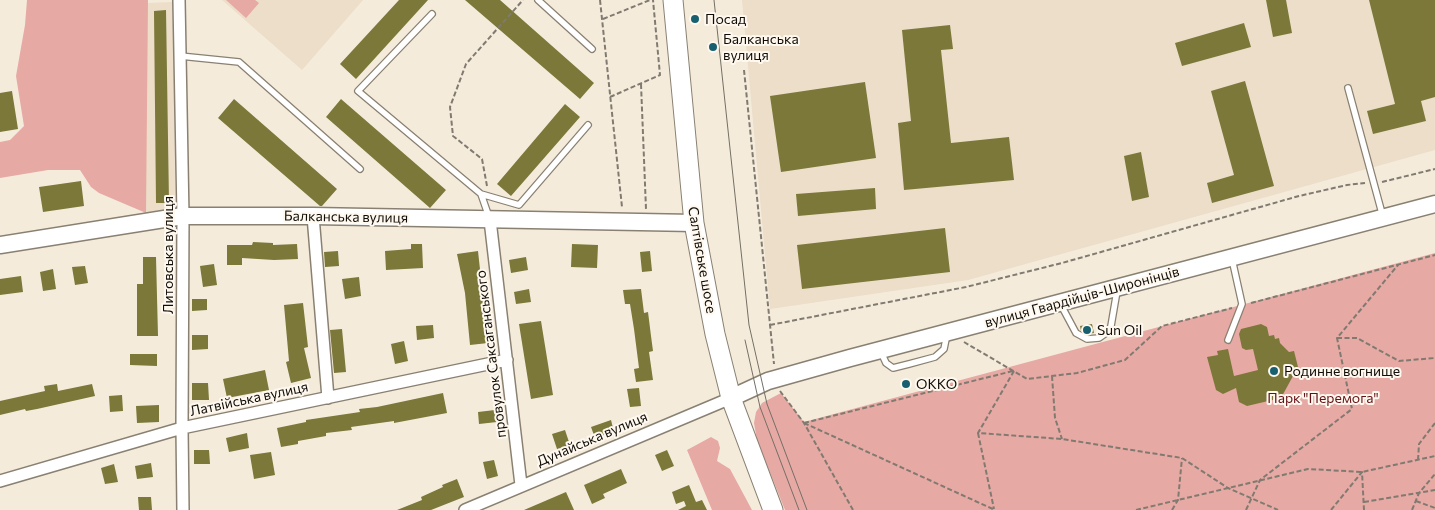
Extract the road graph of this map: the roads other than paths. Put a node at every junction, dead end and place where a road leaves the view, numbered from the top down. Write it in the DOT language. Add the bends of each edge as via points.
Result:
graph roads {
  1 [pos="179,0"];
  2 [pos="538,0"];
  3 [pos="673,0"];
  4 [pos="432,14"];
  5 [pos="592,49"];
  6 [pos="180,56"];
  7 [pos="1348,88"];
  8 [pos="588,125"];
  9 [pos="360,169"];
  10 [pos="482,194"];
  11 [pos="1435,204"];
  12 [pos="183,216"];
  13 [pos="312,216"];
  14 [pos="1383,218"];
  15 [pos="490,220"];
  16 [pos="694,223"];
  17 [pos="0,245"];
  18 [pos="1232,257"];
  19 [pos="1117,287"];
  20 [pos="1060,303"];
  21 [pos="1228,340"];
  22 [pos="507,360"];
  23 [pos="328,398"];
  24 [pos="731,398"];
  25 [pos="182,428"];
  26 [pos="0,481"];
  27 [pos="521,485"];
  28 [pos="183,510"];
  29 [pos="465,510"];
  30 [pos="773,510"];
  1 -- 6 [label="street, Литовська вулиця"];
  2 -- 5 [label="lane"];
  3 -- 16 [label="main road, Салтівське шосе"];
  4 -- 10 [label="lane" via="358,91"];
  6 -- 9 [label="lane" via="239,62"];
  6 -- 12 [label="street, Литовська вулиця"];
  7 -- 14 [label="lane"];
  8 -- 10 [label="lane" via="519,205"];
  10 -- 15 [label="lane"];
  11 -- 14 [label="main road, вулиця Гвардійців-Широнінців"];
  12 -- 13 [label="main road, Балканська вулиця"];
  12 -- 17 [label="main road, Балканська вулиця"];
  12 -- 25 [label="street, Литовська вулиця"];
  13 -- 15 [label="main road, Балканська вулиця"];
  13 -- 23 [label="street"];
  14 -- 18 [label="main road, вулиця Гвардійців-Широнінців"];
  15 -- 16 [label="main road, Балканська вулиця"];
  15 -- 22 [label="street, провулок Саксаганського"];
  16 -- 24 [label="main road, Салтівське шосе"];
  18 -- 19 [label="main road, вулиця Гвардійців-Широнінців"];
  18 -- 21 [label="lane" via="1242,306"];
  19 -- 20 [label="main road, вулиця Гвардійців-Широнінців"];
  19 -- 20 [label="lane" via="1111,326 1099,338 1087,339 1076,333"];
  20 -- 24 [label="main road, вулиця Гвардійців-Широнінців" via="768,381"];
  22 -- 23 [label="street, Латвійська вулиця"];
  22 -- 27 [label="street, провулок Саксаганського"];
  23 -- 25 [label="street, Латвійська вулиця"];
  24 -- 27 [label="street, Дунайська вулиця"];
  24 -- 30 [label="main road, Салтівське шосе"];
  25 -- 26 [label="street, Латвійська вулиця"];
  25 -- 28 [label="street, Литовська вулиця"];
  27 -- 29 [label="street, Дунайська вулиця"];
}
